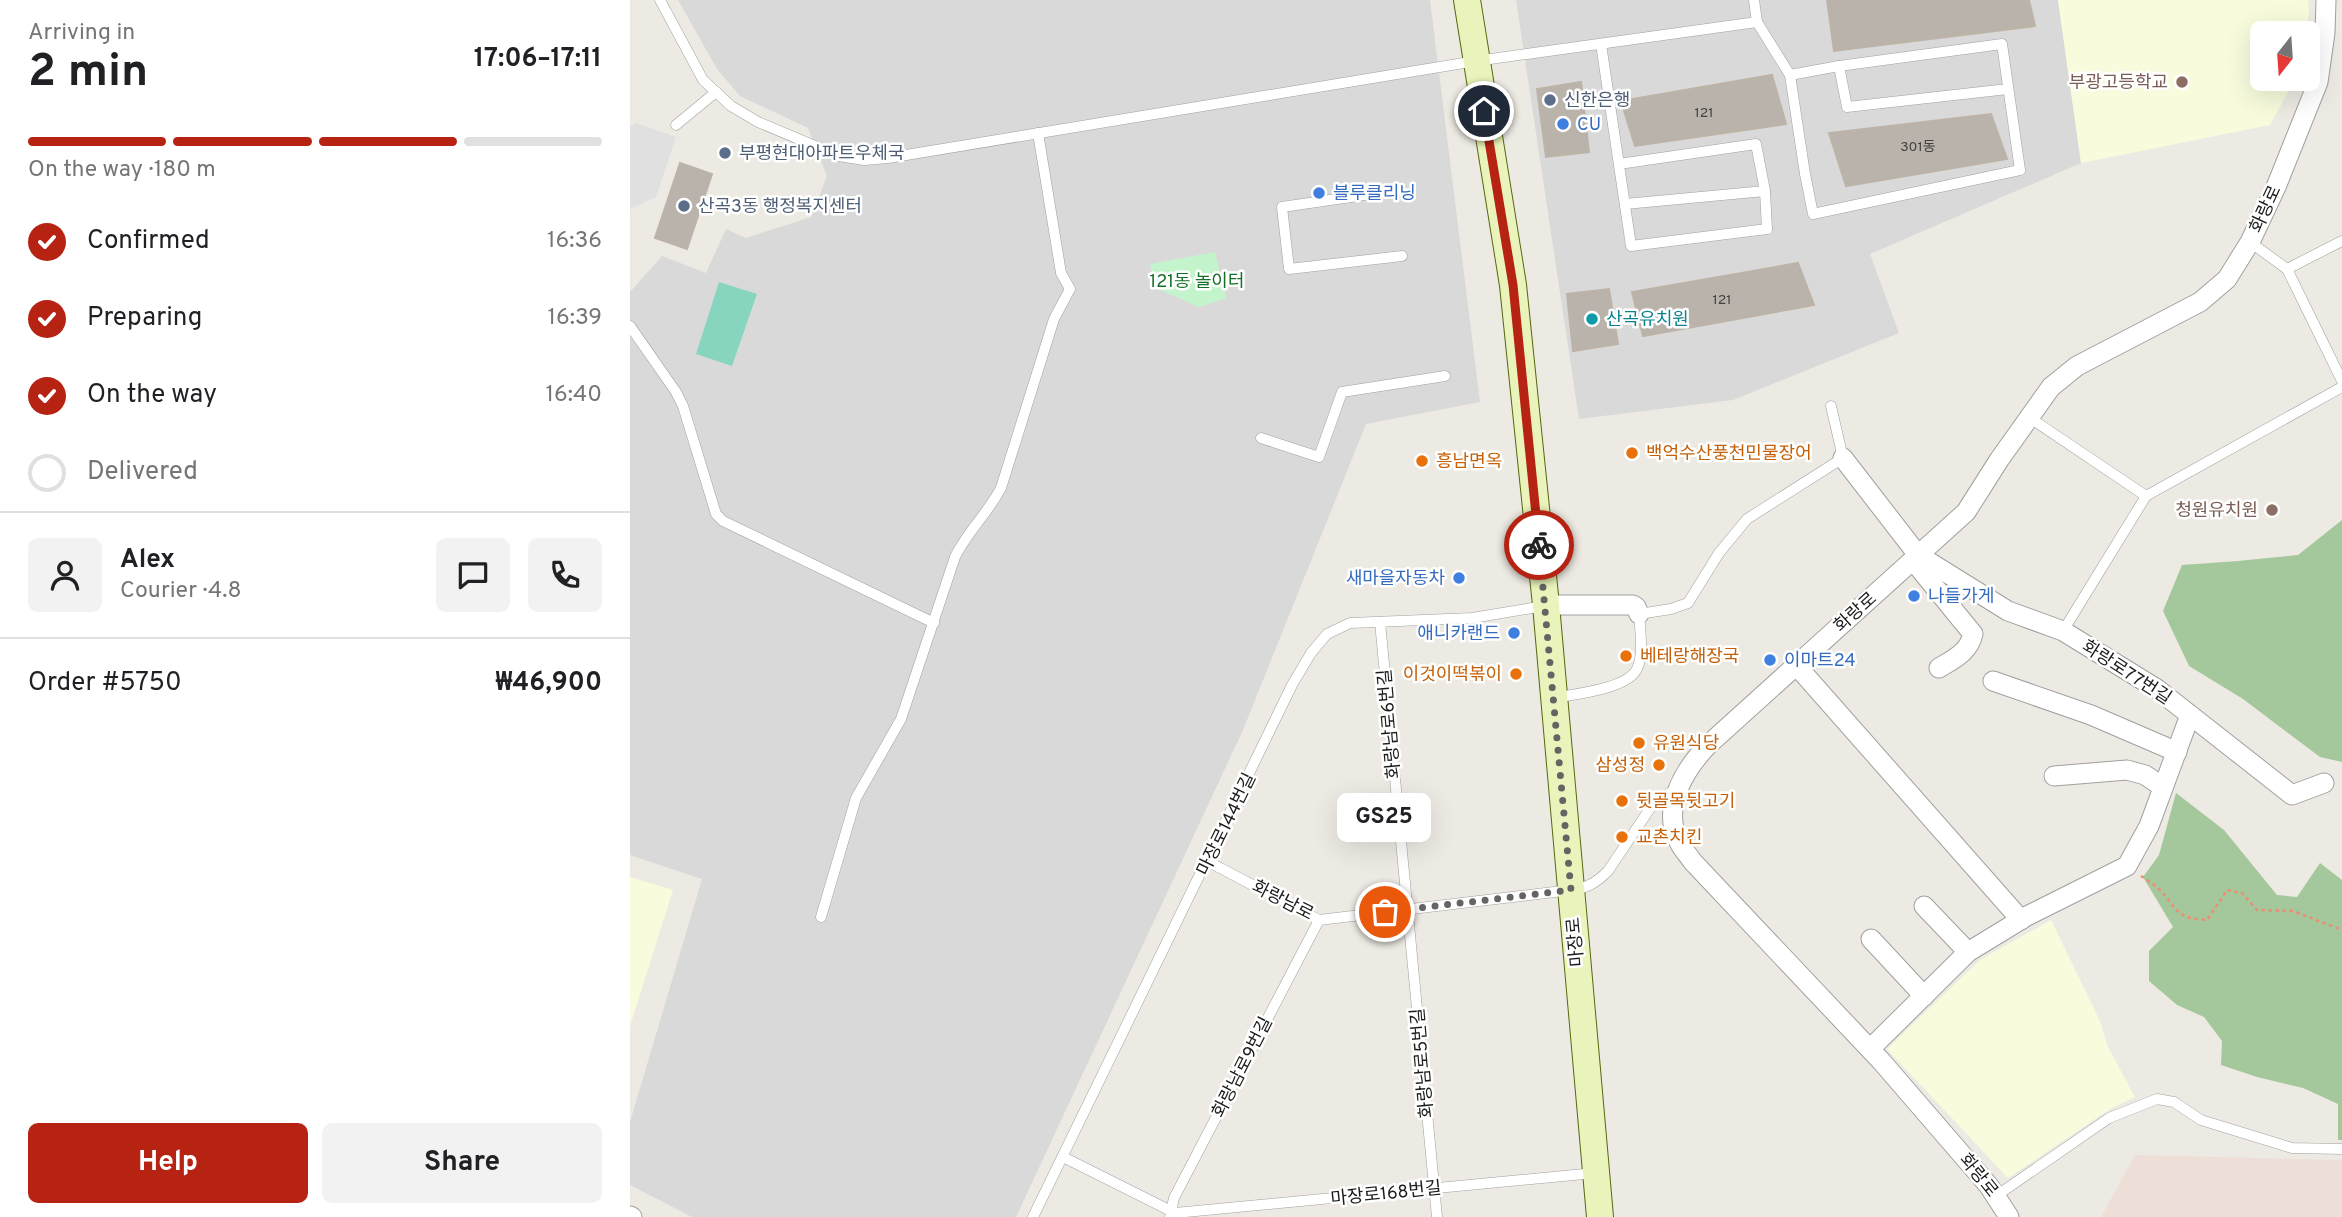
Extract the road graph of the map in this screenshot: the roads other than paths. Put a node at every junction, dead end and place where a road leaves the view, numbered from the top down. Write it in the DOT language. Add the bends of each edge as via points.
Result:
graph roads {
  1 [pos="660,0"];
  2 [pos="1467,0"];
  3 [pos="1754,0"];
  4 [pos="2326,0"];
  5 [pos="1757,22"];
  6 [pos="1601,44"];
  7 [pos="1476,61"];
  8 [pos="1839,66"];
  9 [pos="1790,75"];
  10 [pos="2008,89"];
  11 [pos="716,92"];
  12 [pos="676,125"];
  13 [pos="1038,134"];
  14 [pos="1619,164"];
  15 [pos="1392,191"];
  16 [pos="1765,191"];
  17 [pos="1625,204"];
  18 [pos="2342,241"];
  19 [pos="2250,242"];
  20 [pos="1402,256"];
  21 [pos="2287,269"];
  22 [pos="630,326"];
  23 [pos="1445,376"];
  24 [pos="2342,381"];
  25 [pos="2342,387"];
  26 [pos="1831,406"];
  27 [pos="2029,418"];
  28 [pos="1261,438"];
  29 [pos="1843,458"];
  30 [pos="2146,496"];
  31 [pos="1918,555"];
  32 [pos="1546,606"];
  33 [pos="1639,614"];
  34 [pos="1380,622"];
  35 [pos="934,623"];
  36 [pos="2063,631"];
  37 [pos="1796,665"];
  38 [pos="1939,668"];
  39 [pos="1993,681"];
  40 [pos="1554,699"];
  41 [pos="2190,715"];
  42 [pos="2176,752"];
  43 [pos="2054,776"];
  44 [pos="2324,783"];
  45 [pos="2164,787"];
  46 [pos="1678,788"];
  47 [pos="1208,861"];
  48 [pos="1571,890"];
  49 [pos="1924,906"];
  50 [pos="1407,909"];
  51 [pos="821,917"];
  52 [pos="1319,920"];
  53 [pos="2021,920"];
  54 [pos="1871,939"];
  55 [pos="1968,952"];
  56 [pos="1924,996"];
  57 [pos="1870,1049"];
  58 [pos="2342,1149"];
  59 [pos="1063,1157"];
  60 [pos="1596,1173"];
  61 [pos="1434,1188"];
  62 [pos="1996,1196"];
  63 [pos="1171,1214"];
  64 [pos="1033,1217"];
  65 [pos="1437,1217"];
  66 [pos="1600,1217"];
  67 [pos="2009,1217"];
  1 -- 11 [label="lane" via="703,80"];
  2 -- 7 [label="main road, 마장로"];
  3 -- 5 [label="lane"];
  4 -- 19 [label="street, 화랑로" via="2318,82"];
  5 -- 6 [label="lane"];
  5 -- 9 [label="lane"];
  6 -- 7 [label="lane"];
  6 -- 14 [label="lane"];
  7 -- 13 [label="lane"];
  7 -- 32 [label="main road, 마장로" via="1513,285"];
  8 -- 9 [label="lane"];
  8 -- 10 [label="lane" via="1847,107"];
  8 -- 10 [label="lane" via="2002,44"];
  9 -- 10 [label="lane" via="1813,214 2020,170"];
  11 -- 12 [label="lane"];
  11 -- 13 [label="lane" via="758,122 839,156 864,160"];
  13 -- 35 [label="lane" via="1061,273 1070,289 1054,319 1000,488 962,542"];
  14 -- 16 [label="lane" via="1756,144"];
  14 -- 17 [label="lane"];
  15 -- 20 [label="lane" via="1282,206 1289,269"];
  16 -- 17 [label="lane"];
  16 -- 17 [label="lane" via="1767,229 1631,246"];
  18 -- 21 [label="lane"];
  19 -- 21 [label="lane"];
  19 -- 27 [label="street, 화랑로" via="2227,279 2200,302 2077,366 2051,387"];
  21 -- 24 [label="lane"];
  22 -- 35 [label="lane" via="683,406 716,514 723,522"];
  23 -- 28 [label="lane" via="1342,392 1319,457"];
  25 -- 30 [label="lane"];
  26 -- 29 [label="lane"];
  27 -- 30 [label="lane"];
  27 -- 31 [label="street, 화랑로" via="1966,512"];
  29 -- 31 [label="street"];
  29 -- 33 [label="lane" via="1747,519 1688,603"];
  30 -- 36 [label="lane"];
  31 -- 36 [label="street, 화랑로77번길" via="2008,611"];
  31 -- 37 [label="street, 화랑로"];
  31 -- 38 [label="street" via="1920,569 1973,634 1963,653"];
  32 -- 33 [label="street" via="1633,605"];
  32 -- 34 [label="lane, 마장로144번길" via="1472,618"];
  32 -- 40 [label="main road, 마장로"];
  33 -- 40 [label="lane" via="1636,671 1625,681"];
  34 -- 47 [label="lane, 마장로144번길" via="1350,623 1327,634 1311,653"];
  34 -- 50 [label="lane, 화랑남로6번길"];
  35 -- 51 [label="lane" via="901,719 856,798"];
  36 -- 41 [label="street, 화랑로77번길" via="2157,688"];
  37 -- 46 [label="street, 화랑로" via="1708,744"];
  37 -- 53 [label="street"];
  39 -- 42 [label="street" via="2091,715"];
  40 -- 48 [label="main road, 마장로"];
  41 -- 42 [label="street"];
  41 -- 44 [label="street, 화랑로77번길" via="2292,795"];
  42 -- 45 [label="street"];
  43 -- 45 [label="street" via="2127,770"];
  45 -- 53 [label="street" via="2127,866"];
  46 -- 48 [label="lane, 화랑남로" via="1655,802 1598,881"];
  46 -- 57 [label="street, 화랑로" via="1673,822 1679,843"];
  47 -- 52 [label="lane, 화랑남로"];
  47 -- 59 [label="lane, 마장로144번길"];
  48 -- 50 [label="lane, 화랑남로"];
  48 -- 60 [label="main road, 마장로"];
  49 -- 55 [label="street"];
  50 -- 52 [label="lane, 화랑남로"];
  50 -- 61 [label="lane, 화랑남로5번길"];
  52 -- 63 [label="lane, 화랑남로9번길" via="1174,1198"];
  53 -- 55 [label="street"];
  54 -- 56 [label="street"];
  55 -- 56 [label="street"];
  56 -- 57 [label="street"];
  57 -- 62 [label="street, 화랑로"];
  58 -- 62 [label="lane" via="2292,1149 2201,1120 2175,1102 2157,1099 2109,1118"];
  59 -- 63 [label="lane, 마장로168번길"];
  59 -- 64 [label="lane, 마장로144번길"];
  60 -- 61 [label="lane, 마장로168번길"];
  60 -- 66 [label="main road, 마장로"];
  61 -- 63 [label="lane, 마장로168번길"];
  61 -- 65 [label="lane, 화랑남로5번길"];
  62 -- 67 [label="street, 화랑로"];
}
